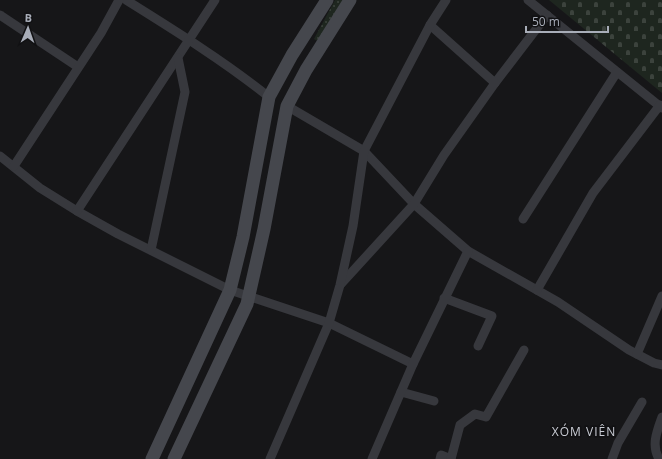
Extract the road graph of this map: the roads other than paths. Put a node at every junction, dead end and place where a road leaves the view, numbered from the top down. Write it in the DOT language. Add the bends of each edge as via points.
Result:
graph roads {
  1 [pos="119,0"];
  2 [pos="126,0"];
  3 [pos="215,0"];
  4 [pos="327,0"];
  5 [pos="350,0"];
  6 [pos="446,0"];
  7 [pos="528,0"];
  8 [pos="0,15"];
  9 [pos="547,15"];
  10 [pos="430,26"];
  11 [pos="190,41"];
  12 [pos="178,58"];
  13 [pos="78,67"];
  14 [pos="617,72"];
  15 [pos="495,84"];
  16 [pos="269,97"];
  17 [pos="287,106"];
  18 [pos="661,106"];
  19 [pos="364,151"];
  20 [pos="0,156"];
  21 [pos="14,166"];
  22 [pos="414,204"];
  23 [pos="77,211"];
  24 [pos="522,219"];
  25 [pos="151,250"];
  26 [pos="468,251"];
  27 [pos="340,285"];
  28 [pos="230,290"];
  29 [pos="537,290"];
  30 [pos="662,296"];
  31 [pos="248,297"];
  32 [pos="444,298"];
  33 [pos="329,323"];
  34 [pos="478,346"];
  35 [pos="524,350"];
  36 [pos="637,354"];
  37 [pos="413,364"];
  38 [pos="662,365"];
  39 [pos="401,392"];
  40 [pos="434,401"];
  41 [pos="642,402"];
  42 [pos="662,417"];
  43 [pos="152,459"];
  44 [pos="174,459"];
  45 [pos="270,459"];
  46 [pos="372,459"];
  47 [pos="440,459"];
  48 [pos="451,459"];
  49 [pos="612,459"];
  50 [pos="659,459"];
  1 -- 13 [label="street"];
  2 -- 11 [label="street"];
  3 -- 11 [label="street"];
  4 -- 16 [label="main road" via="292,54"];
  5 -- 17 [label="main road" via="306,70"];
  6 -- 10 [label="street"];
  7 -- 9 [label="street"];
  8 -- 13 [label="street"];
  9 -- 14 [label="street"];
  9 -- 15 [label="street"];
  10 -- 15 [label="street"];
  10 -- 19 [label="street"];
  11 -- 12 [label="street"];
  11 -- 16 [label="street"];
  12 -- 23 [label="street"];
  12 -- 25 [label="street" via="185,92"];
  13 -- 21 [label="street"];
  14 -- 18 [label="street"];
  14 -- 24 [label="street"];
  15 -- 22 [label="street" via="444,155"];
  16 -- 17 [label="main road"];
  16 -- 28 [label="main road" via="243,237"];
  17 -- 19 [label="street"];
  17 -- 31 [label="main road" via="264,229"];
  18 -- 29 [label="street" via="593,193"];
  19 -- 22 [label="street"];
  19 -- 27 [label="street" via="353,226"];
  20 -- 21 [label="street"];
  21 -- 23 [label="street" via="40,188"];
  22 -- 26 [label="street"];
  22 -- 27 [label="street"];
  23 -- 25 [label="street"];
  25 -- 28 [label="street"];
  26 -- 29 [label="street"];
  26 -- 32 [label="street"];
  27 -- 33 [label="street"];
  28 -- 31 [label="street"];
  28 -- 43 [label="main road"];
  29 -- 36 [label="street"];
  30 -- 36 [label="street"];
  31 -- 33 [label="street"];
  31 -- 44 [label="main road"];
  32 -- 34 [label="street" via="492,316"];
  32 -- 37 [label="street"];
  33 -- 37 [label="street"];
  33 -- 45 [label="street"];
  35 -- 48 [label="street" via="486,417 475,414 460,425"];
  36 -- 38 [label="street"];
  37 -- 39 [label="street"];
  39 -- 40 [label="street"];
  39 -- 46 [label="street"];
  41 -- 49 [label="street" via="618,442"];
  42 -- 50 [label="street" via="655,436 655,453"];
  47 -- 48 [label="street" via="441,456"];
}
